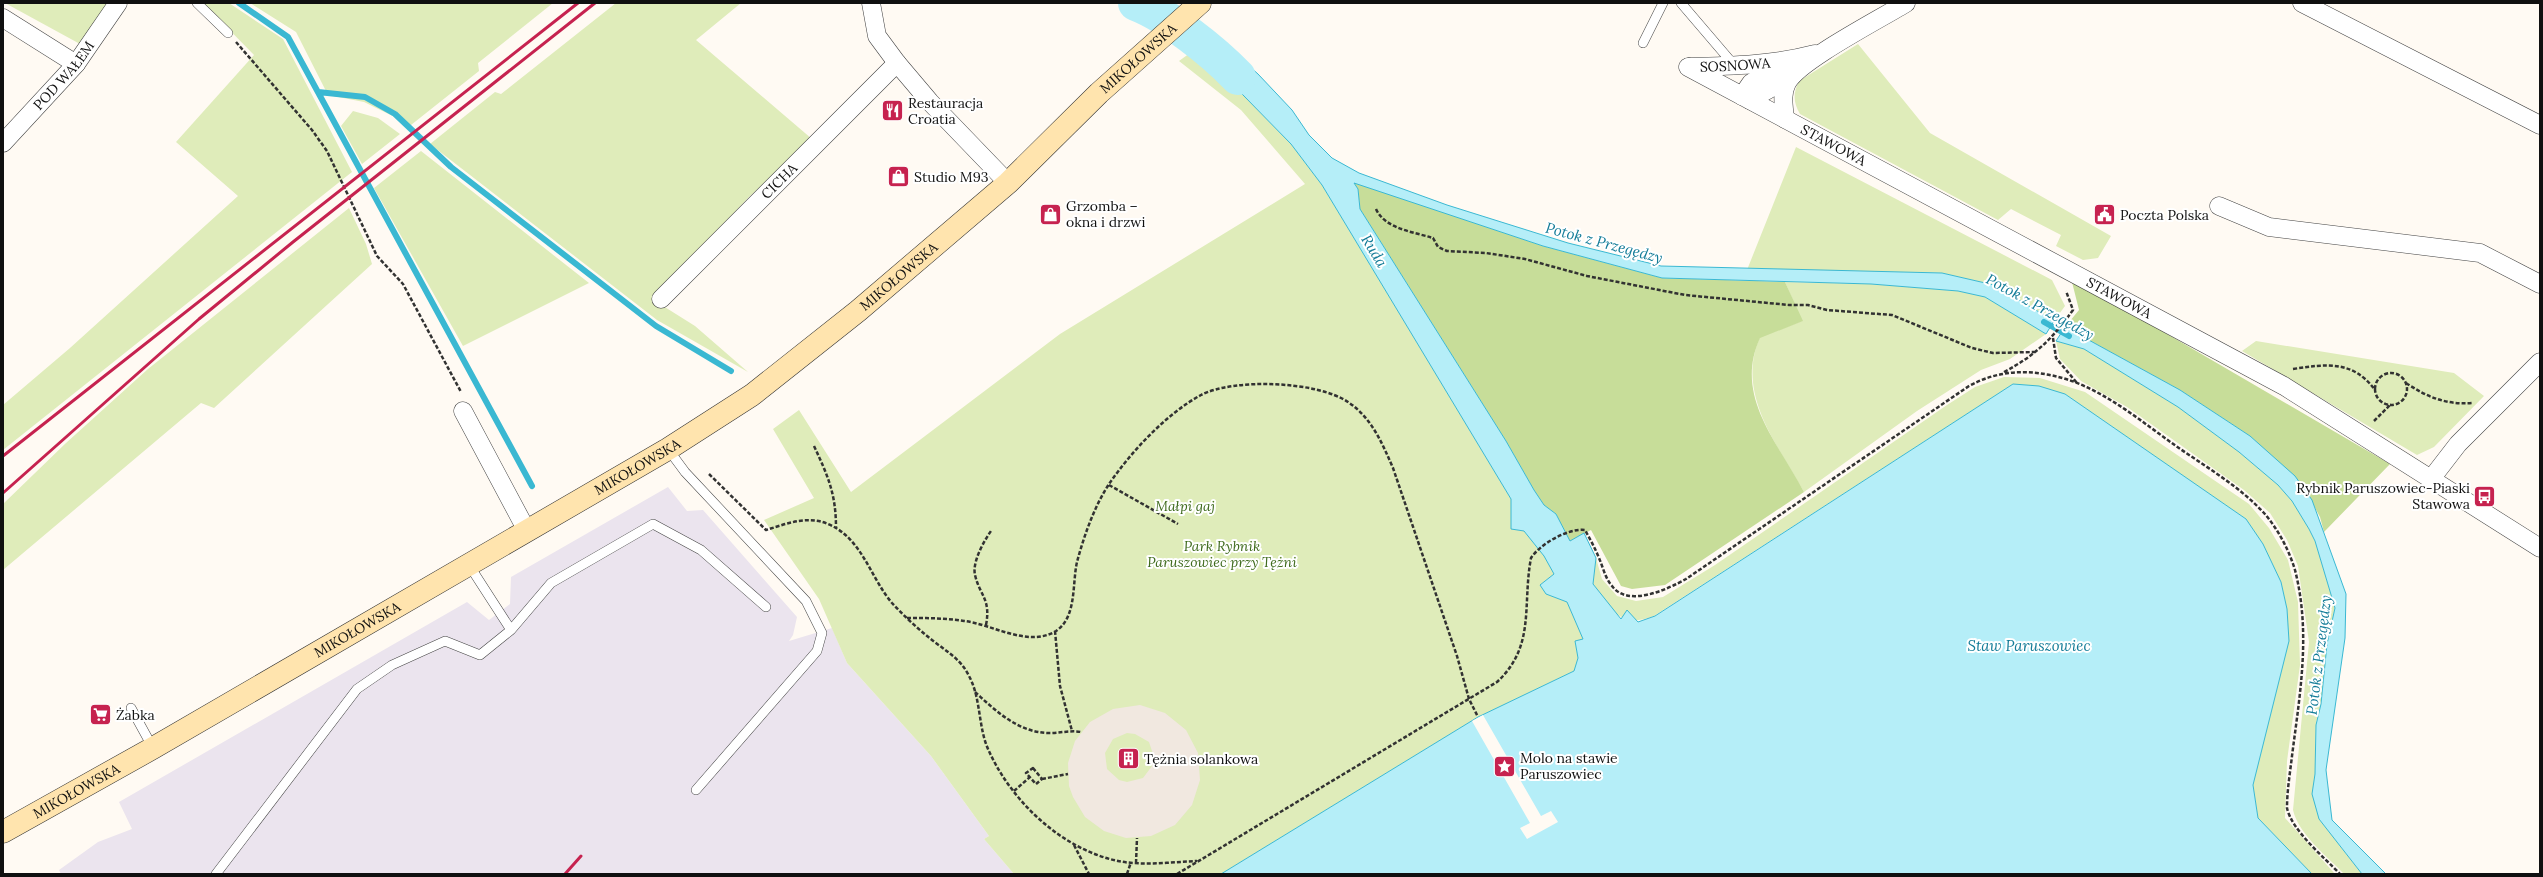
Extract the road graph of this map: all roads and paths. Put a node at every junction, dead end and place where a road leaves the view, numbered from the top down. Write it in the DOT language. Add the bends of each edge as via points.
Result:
graph roads {
  1 [pos="118,3"];
  2 [pos="197,3"];
  3 [pos="871,3"];
  4 [pos="1663,3"];
  5 [pos="1681,3"];
  6 [pos="1906,3"];
  7 [pos="2302,3"];
  8 [pos="1199,4"];
  9 [pos="3,18"];
  10 [pos="228,33"];
  11 [pos="1643,43"];
  12 [pos="897,63"];
  13 [pos="76,64"];
  14 [pos="1735,66"];
  15 [pos="1688,67"];
  16 [pos="1787,69"];
  17 [pos="1746,98"];
  18 [pos="1785,119"];
  19 [pos="2540,125"];
  20 [pos="3,143"];
  21 [pos="1008,183"];
  22 [pos="2219,206"];
  23 [pos="1376,209"];
  24 [pos="2540,284"];
  25 [pos="2063,285"];
  26 [pos="661,299"];
  27 [pos="2053,338"];
  28 [pos="2035,352"];
  29 [pos="2540,362"];
  30 [pos="2002,373"];
  31 [pos="2270,379"];
  32 [pos="2406,383"];
  33 [pos="2077,384"];
  34 [pos="2375,390"];
  35 [pos="2478,402"];
  36 [pos="2391,404"];
  37 [pos="463,411"];
  38 [pos="2370,439"];
  39 [pos="814,446"];
  40 [pos="668,449"];
  41 [pos="685,472"];
  42 [pos="2431,479"];
  43 [pos="1109,485"];
  44 [pos="1178,524"];
  45 [pos="836,528"];
  46 [pos="527,531"];
  47 [pos="992,531"];
  48 [pos="2540,548"];
  49 [pos="469,565"];
  50 [pos="766,607"];
  51 [pos="907,618"];
  52 [pos="986,625"];
  53 [pos="511,630"];
  54 [pos="1055,631"];
  55 [pos="975,692"];
  56 [pos="1469,699"];
  57 [pos="131,708"];
  58 [pos="1478,717"];
  59 [pos="1072,730"];
  60 [pos="1081,732"];
  61 [pos="153,748"];
  62 [pos="1068,774"];
  63 [pos="1030,777"];
  64 [pos="1042,779"];
  65 [pos="696,790"];
  66 [pos="1014,791"];
  67 [pos="3,832"];
  68 [pos="1137,838"];
  69 [pos="1074,845"];
  70 [pos="1132,862"];
  71 [pos="1197,862"];
  72 [pos="1136,863"];
  73 [pos="216,874"];
  74 [pos="1089,874"];
  75 [pos="1127,874"];
  76 [pos="1177,874"];
  77 [pos="2340,874"];
  1 -- 13 [label="street, POD WAŁEM"];
  2 -- 10 [label="lane"];
  3 -- 12 [label="street" via="877,36"];
  4 -- 11 [label="lane"];
  5 -- 14 [label="lane"];
  6 -- 16 [label="street, SOSNOWA" via="1821,53"];
  7 -- 19 [label="street"];
  8 -- 21 [label="main road, MIKOŁOWSKA" via="1154,43"];
  9 -- 13 [label="street"];
  10 -- 37 [label="path" via="312,130 327,152 377,256 403,284 433,337 460,389"];
  12 -- 21 [label="street" via="930,102"];
  12 -- 26 [label="street, CICHA"];
  13 -- 20 [label="street, POD WAŁEM"];
  14 -- 15 [label="street, SOSNOWA"];
  14 -- 16 [label="street, SOSNOWA"];
  15 -- 17 [label="street, STAWOWA"];
  16 -- 17 [label="street, SOSNOWA"];
  16 -- 18 [label="street, SOSNOWA" via="1784,92"];
  17 -- 18 [label="street, STAWOWA"];
  18 -- 31 [label="street, STAWOWA"];
  21 -- 40 [label="main road, MIKOŁOWSKA" via="772,380 710,424"];
  22 -- 24 [label="street" via="2269,227 2480,253"];
  23 -- 28 [label="path" via="1385,219 1397,226 1433,238 1438,248 1448,251 1525,259 1587,276 1686,295 1884,314 1972,348 1999,353"];
  25 -- 27 [label="path" via="2073,310"];
  27 -- 28 [label="path"];
  27 -- 33 [label="path" via="2056,358"];
  28 -- 30 [label="path"];
  29 -- 42 [label="street" via="2458,444"];
  30 -- 33 [label="path" via="2039,373"];
  30 -- 56 [label="path" via="1981,379 1948,399 1686,579 1666,590 1640,595 1621,593 1611,586 1585,530 1567,532 1536,551 1531,558 1524,639 1510,669 1497,682"];
  31 -- 34 [label="path" via="2281,372 2295,369 2344,368 2364,376"];
  31 -- 38 [label="street, STAWOWA"];
  32 -- 34 [label="path" via="2396,373 2386,373 2378,380"];
  32 -- 35 [label="path" via="2442,401 2462,404"];
  32 -- 36 [label="path" via="2403,399"];
  33 -- 77 [label="path" via="2116,404 2228,483 2264,514 2279,534 2295,570 2305,630 2287,808 2289,817 2298,830"];
  34 -- 36 [label="path" via="2379,400"];
  36 -- 38 [label="path" via="2375,419"];
  37 -- 46 [label="street"];
  38 -- 42 [label="street, STAWOWA"];
  39 -- 45 [label="path" via="832,486"];
  40 -- 41 [label="lane"];
  40 -- 46 [label="main road, MIKOŁOWSKA"];
  41 -- 45 [label="path" via="702,467 766,530 810,520"];
  41 -- 65 [label="lane" via="806,601 822,633 817,651"];
  42 -- 48 [label="street, STAWOWA"];
  43 -- 44 [label="path"];
  43 -- 54 [label="path" via="1099,503 1077,563 1067,617"];
  43 -- 56 [label="path" via="1143,442 1188,402 1216,389 1247,385 1282,385 1322,391 1348,401 1374,429 1393,468 1457,656"];
  45 -- 51 [label="path" via="855,544 881,590"];
  46 -- 49 [label="main road, MIKOŁOWSKA"];
  47 -- 52 [label="path" via="980,551 975,570 986,601"];
  49 -- 53 [label="lane"];
  49 -- 61 [label="main road, MIKOŁOWSKA"];
  50 -- 53 [label="lane" via="701,550 653,524 551,583"];
  51 -- 52 [label="path" via="964,621"];
  51 -- 55 [label="path" via="958,660 969,676"];
  52 -- 54 [label="path" via="1030,636 1047,635"];
  53 -- 73 [label="lane" via="480,655 445,640 392,665 357,689"];
  54 -- 59 [label="path" via="1060,686"];
  55 -- 59 [label="path" via="1008,720 1028,730 1050,733"];
  55 -- 66 [label="path" via="980,722 988,747"];
  56 -- 58 [label="path"];
  56 -- 71 [label="path" via="1385,747 1372,758"];
  57 -- 61 [label="lane"];
  59 -- 60 [label="path"];
  61 -- 67 [label="main road, MIKOŁOWSKA"];
  62 -- 64 [label="path"];
  63 -- 64 [label="path" via="1036,784"];
  63 -- 64 [label="path" via="1026,773 1033,768"];
  63 -- 66 [label="path"];
  66 -- 69 [label="path" via="1042,821"];
  68 -- 72 [label="path"];
  69 -- 70 [label="path" via="1102,856"];
  69 -- 74 [label="path"];
  70 -- 72 [label="path"];
  70 -- 75 [label="path"];
  71 -- 72 [label="path"];
  71 -- 76 [label="path"];
}
